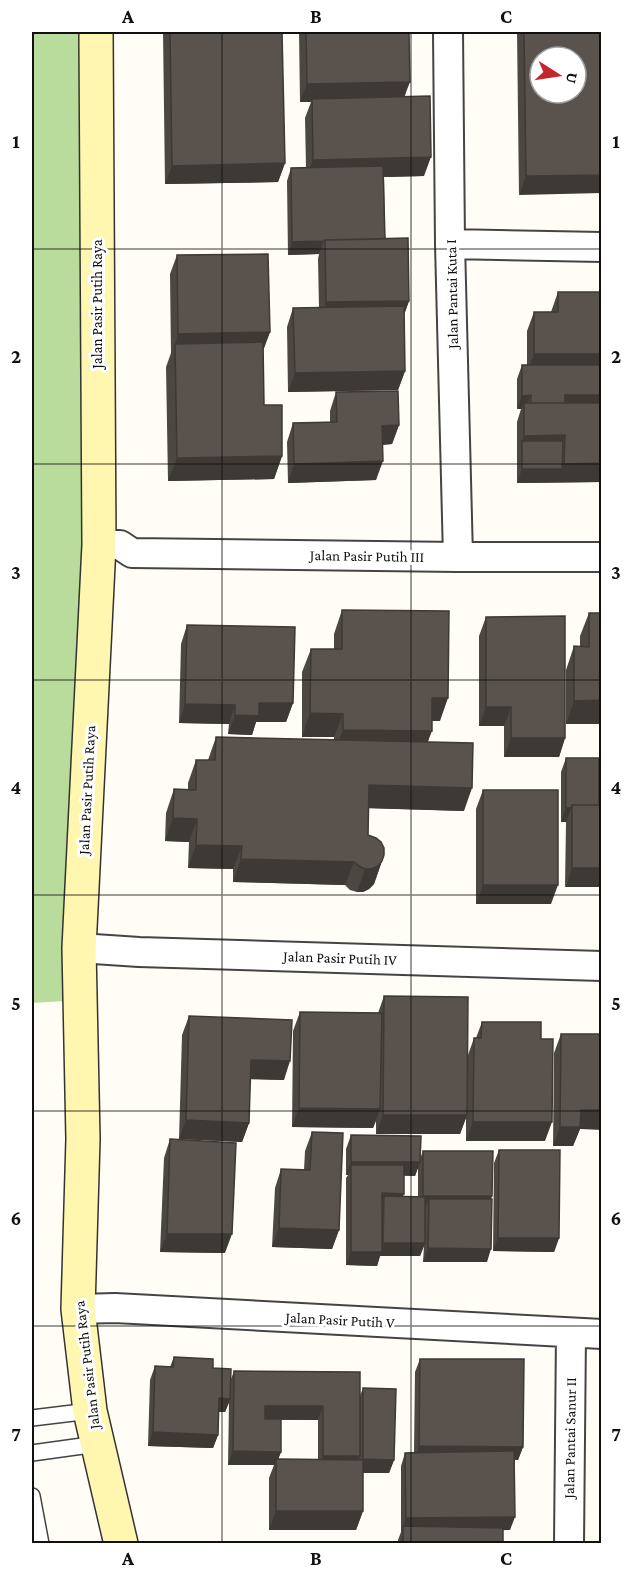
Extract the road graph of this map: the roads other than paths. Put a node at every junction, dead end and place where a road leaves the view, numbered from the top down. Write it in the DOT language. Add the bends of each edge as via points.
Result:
graph roads {
  1 [pos="96,32"];
  2 [pos="448,32"];
  3 [pos="450,244"];
  4 [pos="602,247"];
  5 [pos="98,555"];
  6 [pos="458,557"];
  7 [pos="602,557"];
  8 [pos="80,948"];
  9 [pos="602,966"];
  10 [pos="78,1309"];
  11 [pos="571,1333"];
  12 [pos="602,1334"];
  13 [pos="90,1410"];
  14 [pos="32,1418"];
  15 [pos="98,1444"];
  16 [pos="32,1453"];
  17 [pos="32,1496"];
  18 [pos="41,1544"];
  19 [pos="121,1544"];
  20 [pos="569,1544"];
  1 -- 5 [label="street, Jalan Pasir Putih Raya"];
  2 -- 3 [label="street, Jalan Pantai Kuta I"];
  3 -- 4 [label="street"];
  3 -- 6 [label="street, Jalan Pantai Kuta I"];
  5 -- 6 [label="street, Jalan Pasir Putih III" via="120,563 132,553"];
  5 -- 8 [label="street, Jalan Pasir Putih Raya"];
  6 -- 7 [label="street, Jalan Pasir Putih III"];
  8 -- 9 [label="street, Jalan Pasir Putih IV"];
  8 -- 10 [label="street, Jalan Pasir Putih Raya" via="83,1139"];
  10 -- 11 [label="street, Jalan Pasir Putih V"];
  10 -- 13 [label="street, Jalan Pasir Putih Raya"];
  11 -- 12 [label="street, Jalan Pasir Putih V"];
  11 -- 20 [label="street, Jalan Pantai Sanur II"];
  13 -- 14 [label="lane"];
  13 -- 15 [label="street, Jalan Pasir Putih Raya"];
  15 -- 16 [label="lane"];
  15 -- 19 [label="street, Jalan Pasir Putih Raya"];
  17 -- 18 [label="lane"];
}
